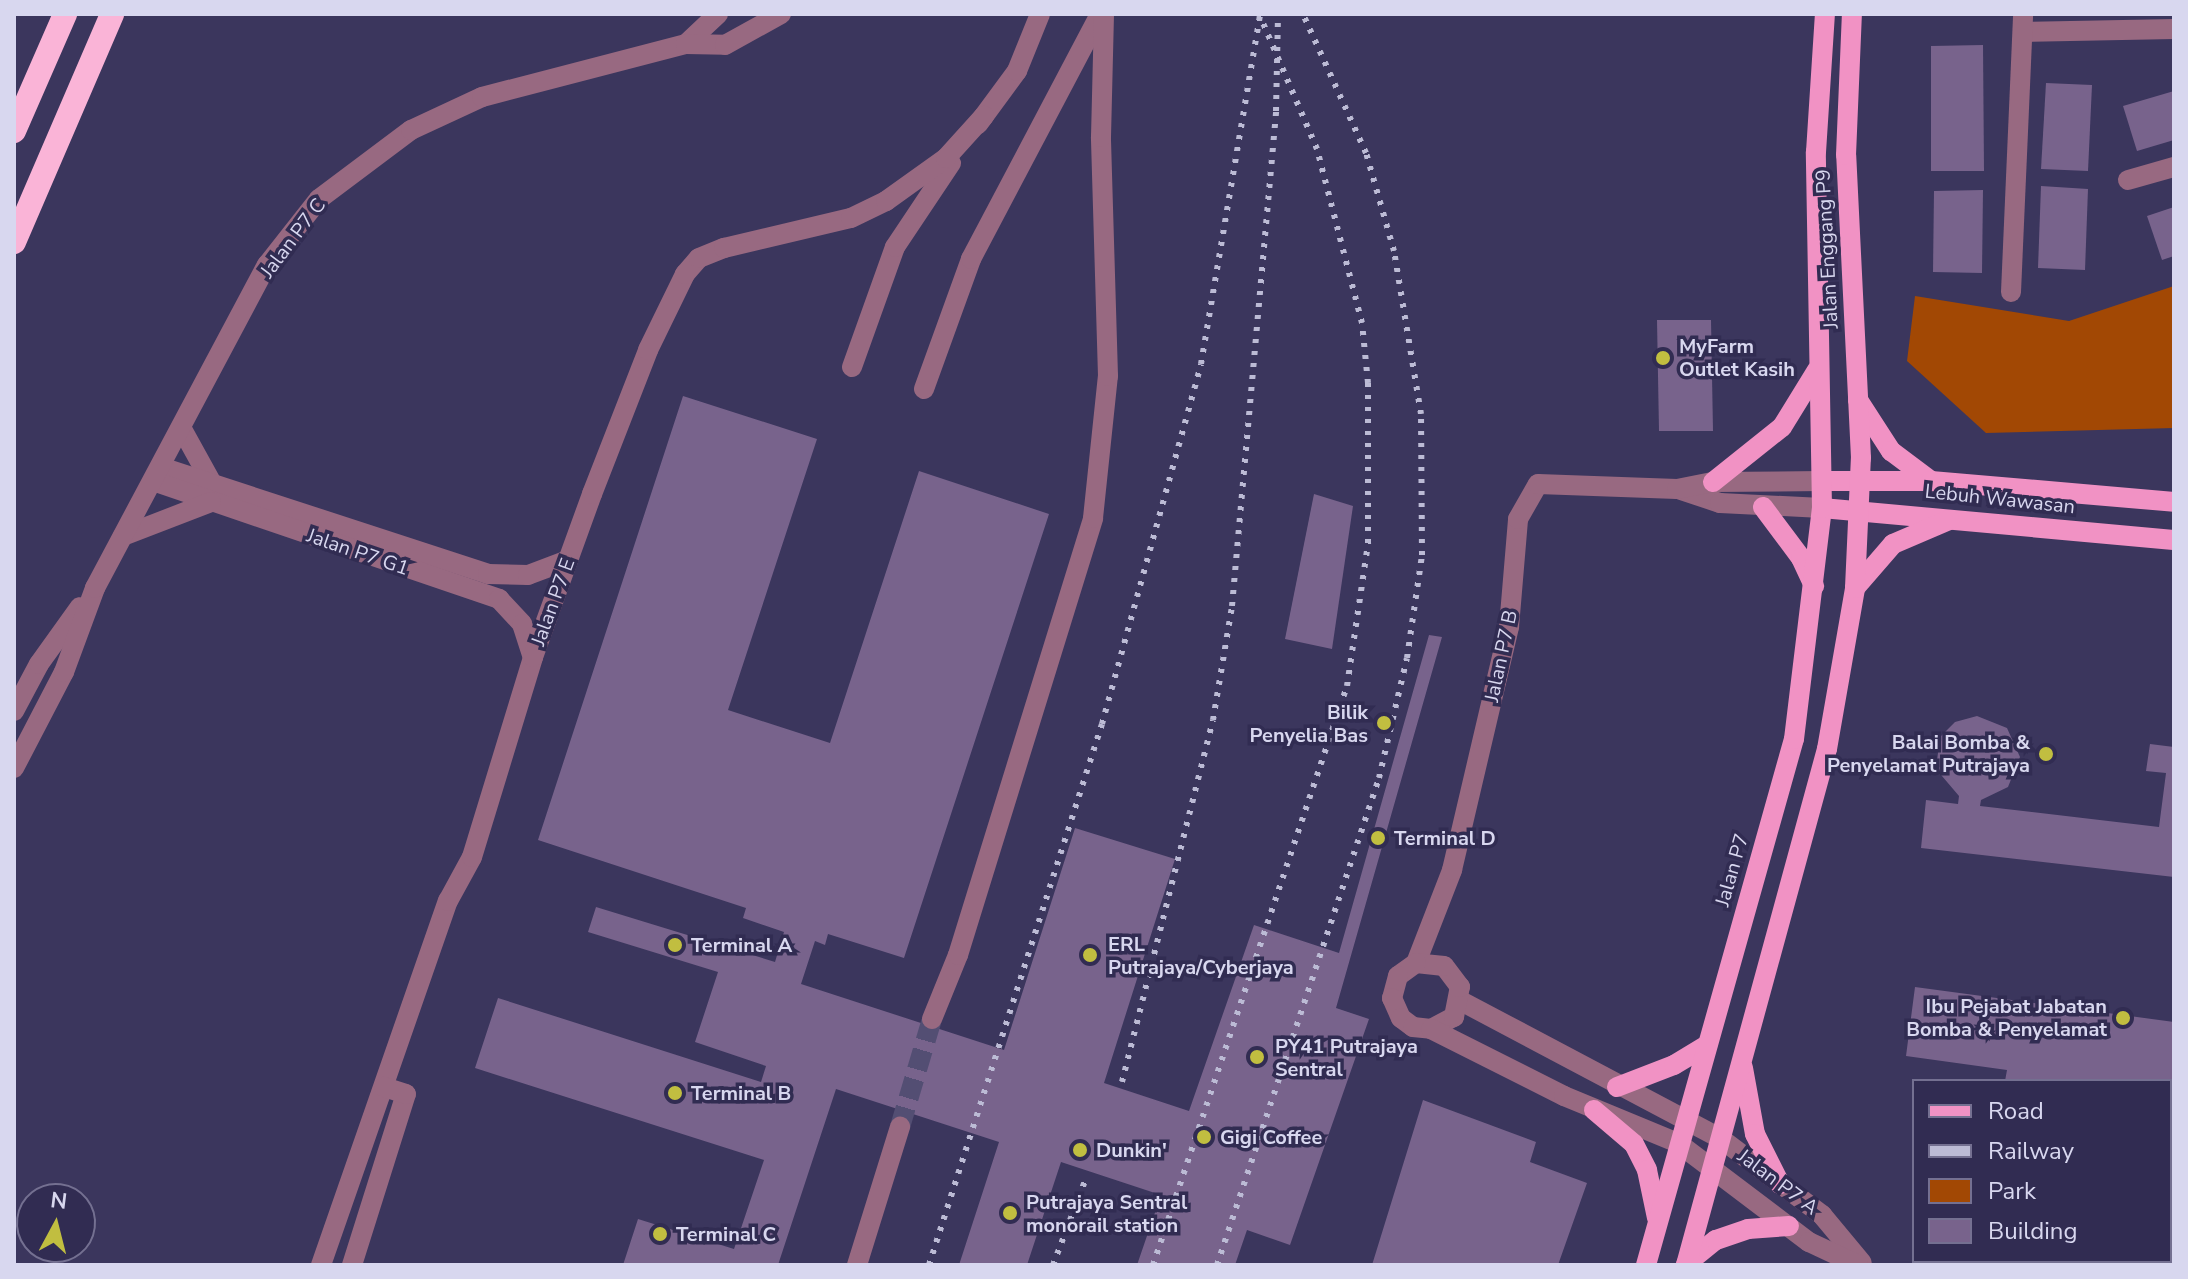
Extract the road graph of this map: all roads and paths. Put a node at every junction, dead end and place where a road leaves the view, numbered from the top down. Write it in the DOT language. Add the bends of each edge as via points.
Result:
graph roads {
  1 [pos="65,14"];
  2 [pos="112,14"];
  3 [pos="718,14"];
  4 [pos="781,14"];
  5 [pos="1040,14"];
  6 [pos="1102,14"];
  7 [pos="1825,14"];
  8 [pos="1852,14"];
  9 [pos="2023,23"];
  10 [pos="2162,25"];
  11 [pos="686,44"];
  12 [pos="984,116"];
  13 [pos="14,131"];
  14 [pos="2174,167"];
  15 [pos="2128,180"];
  16 [pos="14,242"];
  17 [pos="2011,292"];
  18 [pos="1820,363"];
  19 [pos="852,367"];
  20 [pos="924,389"];
  21 [pos="1858,400"];
  22 [pos="182,429"];
  23 [pos="157,474"];
  24 [pos="1822,481"];
  25 [pos="1858,481"];
  26 [pos="1931,481"];
  27 [pos="1713,482"];
  28 [pos="1677,489"];
  29 [pos="213,495"];
  30 [pos="2174,502"];
  31 [pos="1763,507"];
  32 [pos="1822,508"];
  33 [pos="1859,508"];
  34 [pos="1952,519"];
  35 [pos="123,536"];
  36 [pos="2174,540"];
  37 [pos="568,560"];
  38 [pos="95,588"];
  39 [pos="1855,588"];
  40 [pos="1816,590"];
  41 [pos="533,657"];
  42 [pos="14,711"];
  43 [pos="14,768"];
  44 [pos="1416,963"];
  45 [pos="1461,1001"];
  46 [pos="932,1019"];
  47 [pos="1431,1029"];
  48 [pos="1707,1045"];
  49 [pos="1742,1056"];
  50 [pos="384,1087"];
  51 [pos="1617,1087"];
  52 [pos="1594,1110"];
  53 [pos="1684,1120"];
  54 [pos="900,1127"];
  55 [pos="1720,1138"];
  56 [pos="1678,1143"];
  57 [pos="1713,1166"];
  58 [pos="1780,1184"];
  59 [pos="1658,1222"];
  60 [pos="1789,1226"];
  61 [pos="321,1265"];
  62 [pos="352,1265"];
  63 [pos="857,1265"];
  64 [pos="1646,1265"];
  65 [pos="1686,1265"];
  66 [pos="1861,1265"];
  1 -- 13 [label="highway"];
  2 -- 16 [label="highway"];
  3 -- 11 [label="street, Jalan P7 C"];
  4 -- 11 [label="street, Jalan P7 C" via="725,45"];
  5 -- 12 [label="street" via="1017,71"];
  6 -- 20 [label="street" via="971,259"];
  6 -- 46 [label="street" via="1108,376 1093,518 958,955"];
  7 -- 18 [label="main road, Jalan Enggang P9" via="1816,152"];
  8 -- 21 [label="main road, Jalan Enggang P9" via="1846,155"];
  9 -- 10 [label="street"];
  9 -- 17 [label="street"];
  11 -- 22 [label="street, Jalan P7 C" via="482,97 411,130 372,156 319,199 267,265"];
  12 -- 19 [label="street" via="895,247"];
  12 -- 37 [label="street, Jalan P7 E" via="946,158 886,201 851,218 699,258 685,274 648,350"];
  14 -- 15 [label="street"];
  18 -- 24 [label="main road, Jalan P7"];
  18 -- 27 [label="main road" via="1782,427"];
  21 -- 25 [label="main road, Jalan Enggang P9"];
  21 -- 26 [label="main road" via="1891,451"];
  22 -- 23 [label="street, Jalan P7 C"];
  22 -- 29 [label="street"];
  23 -- 29 [label="street, Jalan P7 G1"];
  23 -- 35 [label="street, Jalan P7 C"];
  24 -- 25 [label="main road, Lebuh Wawasan"];
  24 -- 27 [label="street, Jalan P7 B"];
  24 -- 32 [label="main road, Jalan P7"];
  25 -- 26 [label="main road, Lebuh Wawasan"];
  25 -- 33 [label="main road, Jalan Enggang P9"];
  26 -- 30 [label="main road, Lebuh Wawasan"];
  27 -- 28 [label="street, Jalan P7 B"];
  28 -- 31 [label="street, Jalan P7 B" via="1720,503"];
  28 -- 44 [label="street, Jalan P7 B" via="1549,481 1538,484 1527,501 1518,519 1509,627 1455,855"];
  29 -- 35 [label="street"];
  29 -- 37 [label="street, Jalan P7 G1" via="488,574 528,575"];
  29 -- 41 [label="street, Jalan P7 G1" via="499,599 522,624"];
  31 -- 32 [label="street, Jalan P7 B"];
  31 -- 40 [label="main road" via="1801,558"];
  32 -- 33 [label="main road, Lebuh Wawasan"];
  32 -- 40 [label="main road, Jalan P7"];
  33 -- 34 [label="main road, Lebuh Wawasan"];
  33 -- 39 [label="main road, Jalan Enggang P9"];
  34 -- 36 [label="main road, Lebuh Wawasan"];
  34 -- 39 [label="main road" via="1900,539 1882,552"];
  35 -- 38 [label="street, Jalan P7 C"];
  37 -- 41 [label="street, Jalan P7 E"];
  38 -- 42 [label="street, Jalan P7 C" via="39,664"];
  38 -- 43 [label="street, Jalan P7 C" via="64,672"];
  39 -- 49 [label="main road" via="1827,749"];
  40 -- 48 [label="main road, Jalan P7" via="1794,739"];
  41 -- 50 [label="street, Jalan P7 E" via="472,857 448,901"];
  44 -- 45 [label="street" via="1444,966 1454,975"];
  44 -- 47 [label="street, Jalan P7 B" via="1398,976 1393,1005 1413,1027"];
  45 -- 47 [label="street" via="1454,1017"];
  45 -- 51 [label="street"];
  47 -- 52 [label="street, Jalan P7 B"];
  48 -- 51 [label="main road" via="1674,1065"];
  48 -- 53 [label="main road, Jalan P7"];
  49 -- 55 [label="main road"];
  49 -- 58 [label="main road" via="1747,1107"];
  50 -- 61 [label="street, Jalan P7 E"];
  50 -- 62 [label="street" via="406,1094"];
  51 -- 53 [label="street"];
  52 -- 56 [label="street, Jalan P7 B"];
  52 -- 59 [label="main road" via="1634,1144 1647,1170"];
  53 -- 55 [label="street, Jalan P7 A"];
  53 -- 56 [label="main road, Jalan P7"];
  54 -- 63 [label="street"];
  55 -- 57 [label="main road"];
  55 -- 58 [label="street, Jalan P7 A"];
  56 -- 57 [label="street, Jalan P7 A"];
  56 -- 59 [label="main road, Jalan P7"];
  57 -- 60 [label="street, Jalan P7 A"];
  57 -- 65 [label="main road"];
  58 -- 66 [label="street, Jalan P7 A" via="1822,1215"];
  59 -- 64 [label="main road, Jalan P7"];
  60 -- 65 [label="main road" via="1748,1229 1716,1240"];
  60 -- 66 [label="street, Jalan P7 A"];
}
